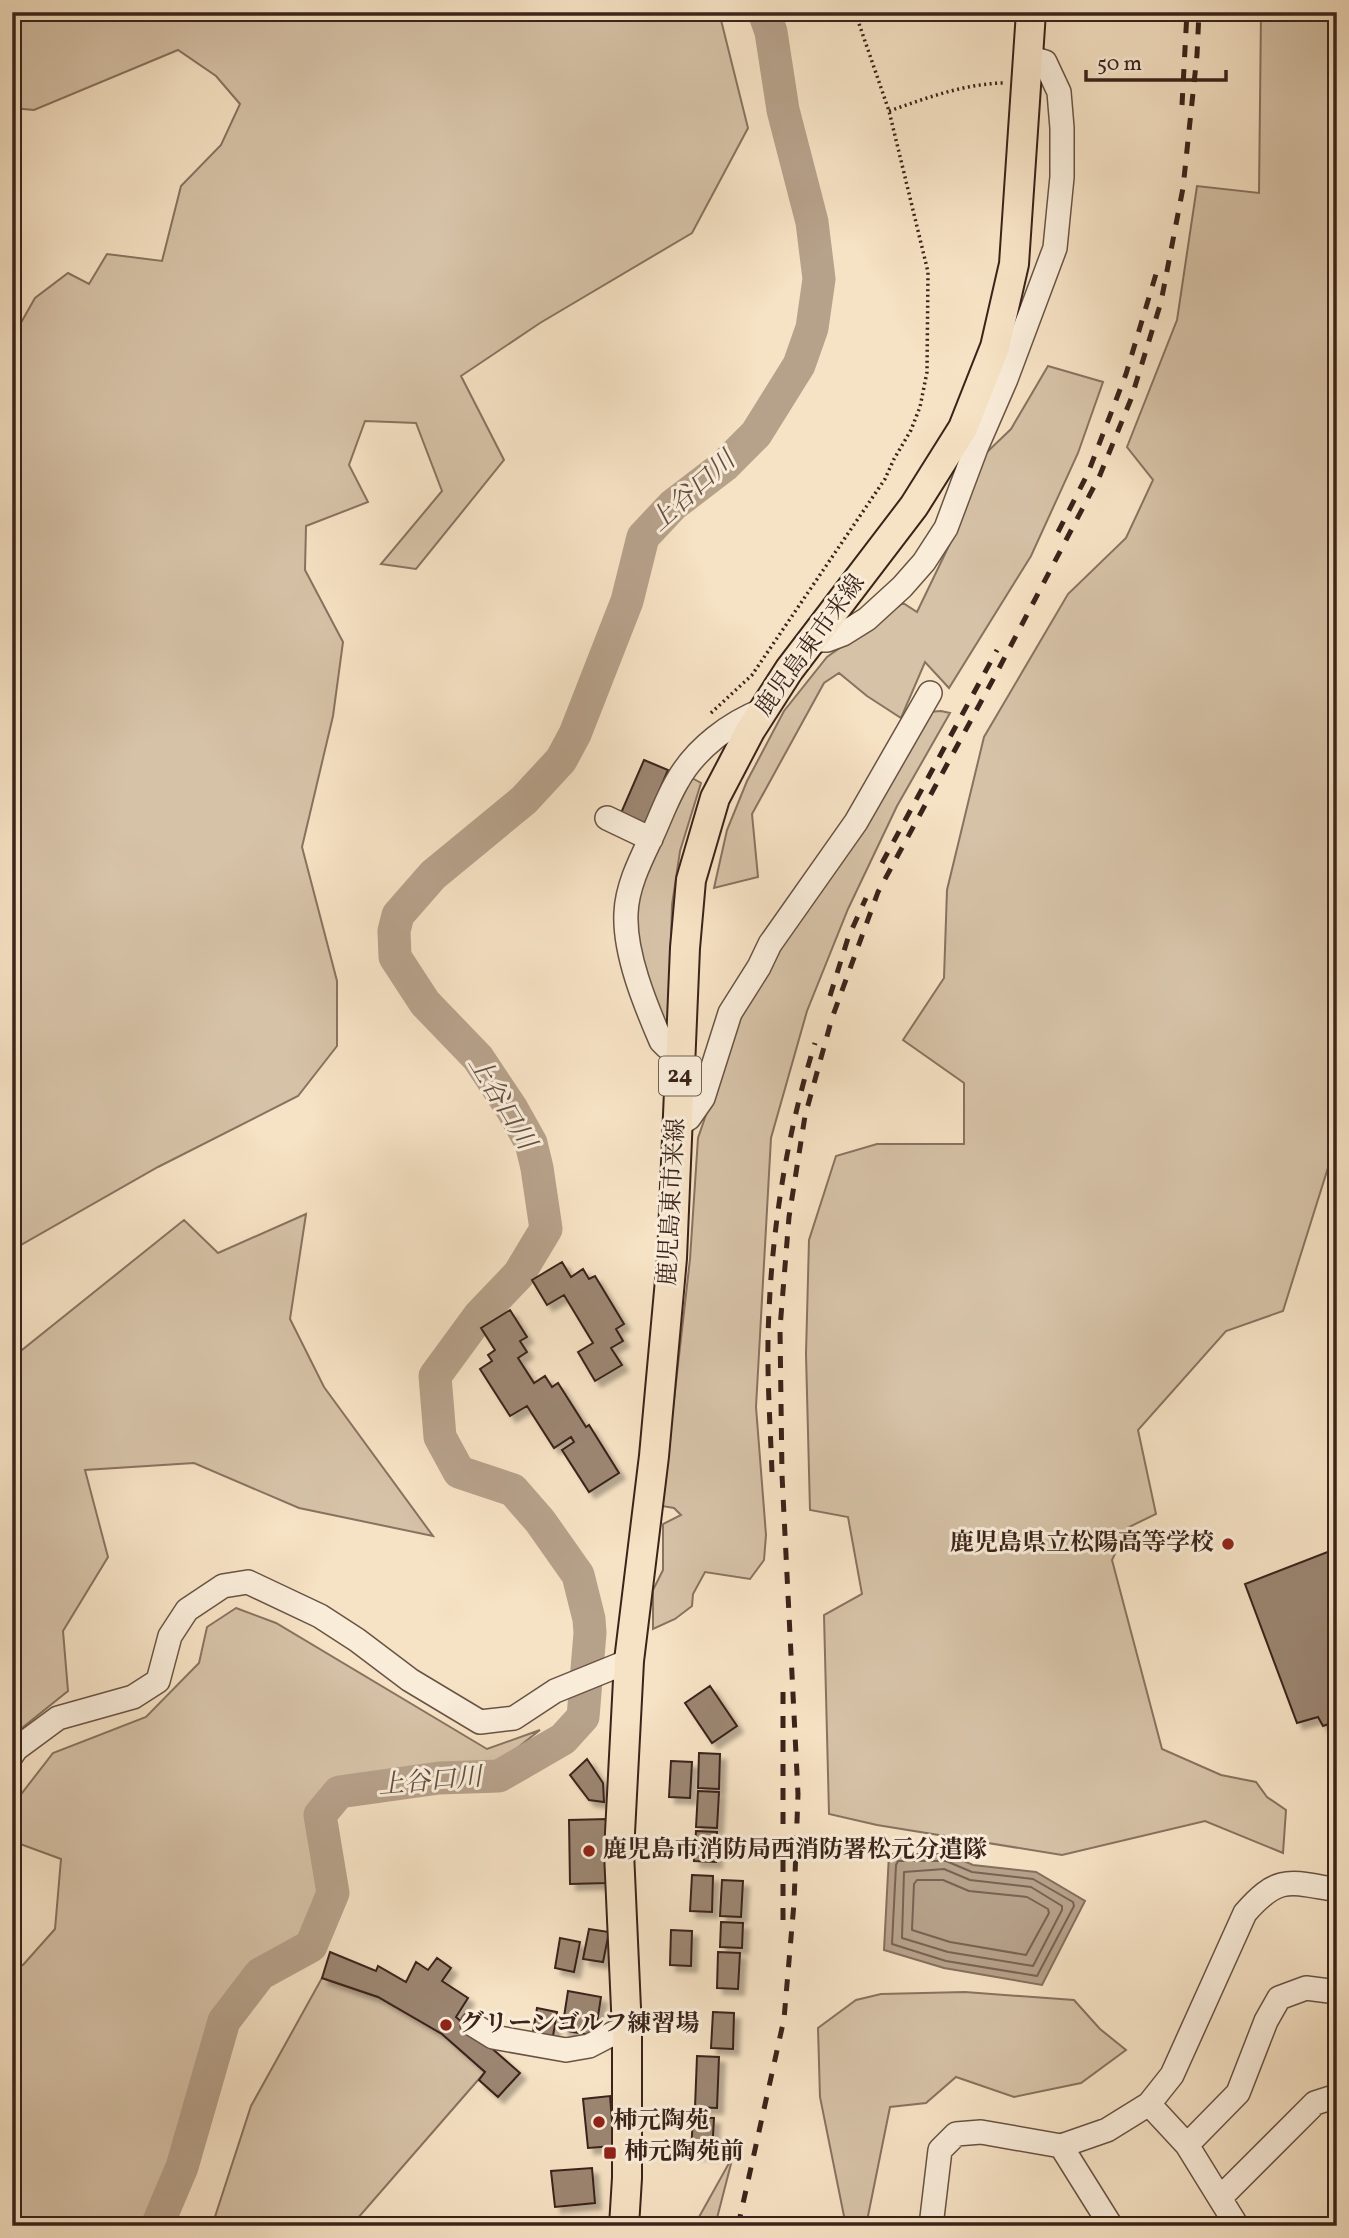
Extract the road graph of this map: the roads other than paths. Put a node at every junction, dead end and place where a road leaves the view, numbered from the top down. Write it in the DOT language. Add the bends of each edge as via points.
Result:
graph roads {
  1 [pos="1031,12"];
  2 [pos="1027,71"];
  3 [pos="812,640"];
  4 [pos="930,693"];
  5 [pos="763,710"];
  6 [pos="607,818"];
  7 [pos="651,839"];
  8 [pos="681,1052"];
  9 [pos="678,1125"];
  10 [pos="629,1661"];
  11 [pos="12,1755"];
  12 [pos="1337,1890"];
  13 [pos="1337,1992"];
  14 [pos="472,2024"];
  15 [pos="627,2031"];
  16 [pos="1337,2096"];
  17 [pos="1149,2104"];
  18 [pos="1187,2145"];
  19 [pos="1060,2146"];
  20 [pos="1220,2199"];
  21 [pos="934,2225"];
  22 [pos="624,2226"];
  23 [pos="1111,2226"];
  24 [pos="1237,2226"];
  1 -- 2 [label="main road, 鹿児島東市来線 / 24"];
  2 -- 3 [label="main road, 鹿児島東市来線 / 24" via="1014,264 995,347 964,428 914,506"];
  2 -- 3 [label="street" via="1045,62 1059,92 1062,128 1055,248 1035,304 946,528 925,562 867,619 843,634"];
  3 -- 5 [label="main road, 鹿児島東市来線 / 24"];
  4 -- 9 [label="street" via="856,822 770,944 730,1013 704,1098"];
  5 -- 7 [label="street" via="726,729 694,758 678,779"];
  5 -- 8 [label="main road, 鹿児島東市来線 / 24" via="715,798 691,880"];
  6 -- 7 [label="street"];
  7 -- 8 [label="street" via="629,893 627,932 638,981 661,1041"];
  8 -- 9 [label="main road, 鹿児島東市来線 / 24"];
  9 -- 10 [label="main road, 鹿児島東市来線 / 24" via="672,1258 654,1456"];
  10 -- 11 [label="street" via="555,1691 514,1718 480,1722 410,1680 320,1616 248,1582 223,1586 187,1610 170,1636 158,1681 133,1698 58,1718"];
  10 -- 15 [label="main road, 鹿児島東市来線 / 24" via="619,1852"];
  12 -- 17 [label="street" via="1288,1882 1263,1892 1245,1913 1172,2075"];
  13 -- 18 [label="street" via="1306,1988 1279,1998 1238,2093"];
  14 -- 15 [label="street" via="494,2037 566,2050"];
  15 -- 22 [label="main road, 鹿児島東市来線 / 24"];
  16 -- 20 [label="street" via="1315,2103"];
  17 -- 18 [label="street"];
  17 -- 19 [label="street" via="1107,2130"];
  18 -- 20 [label="street"];
  19 -- 21 [label="street" via="981,2132 956,2134 940,2150"];
  19 -- 23 [label="street"];
  20 -- 24 [label="street"];
}
